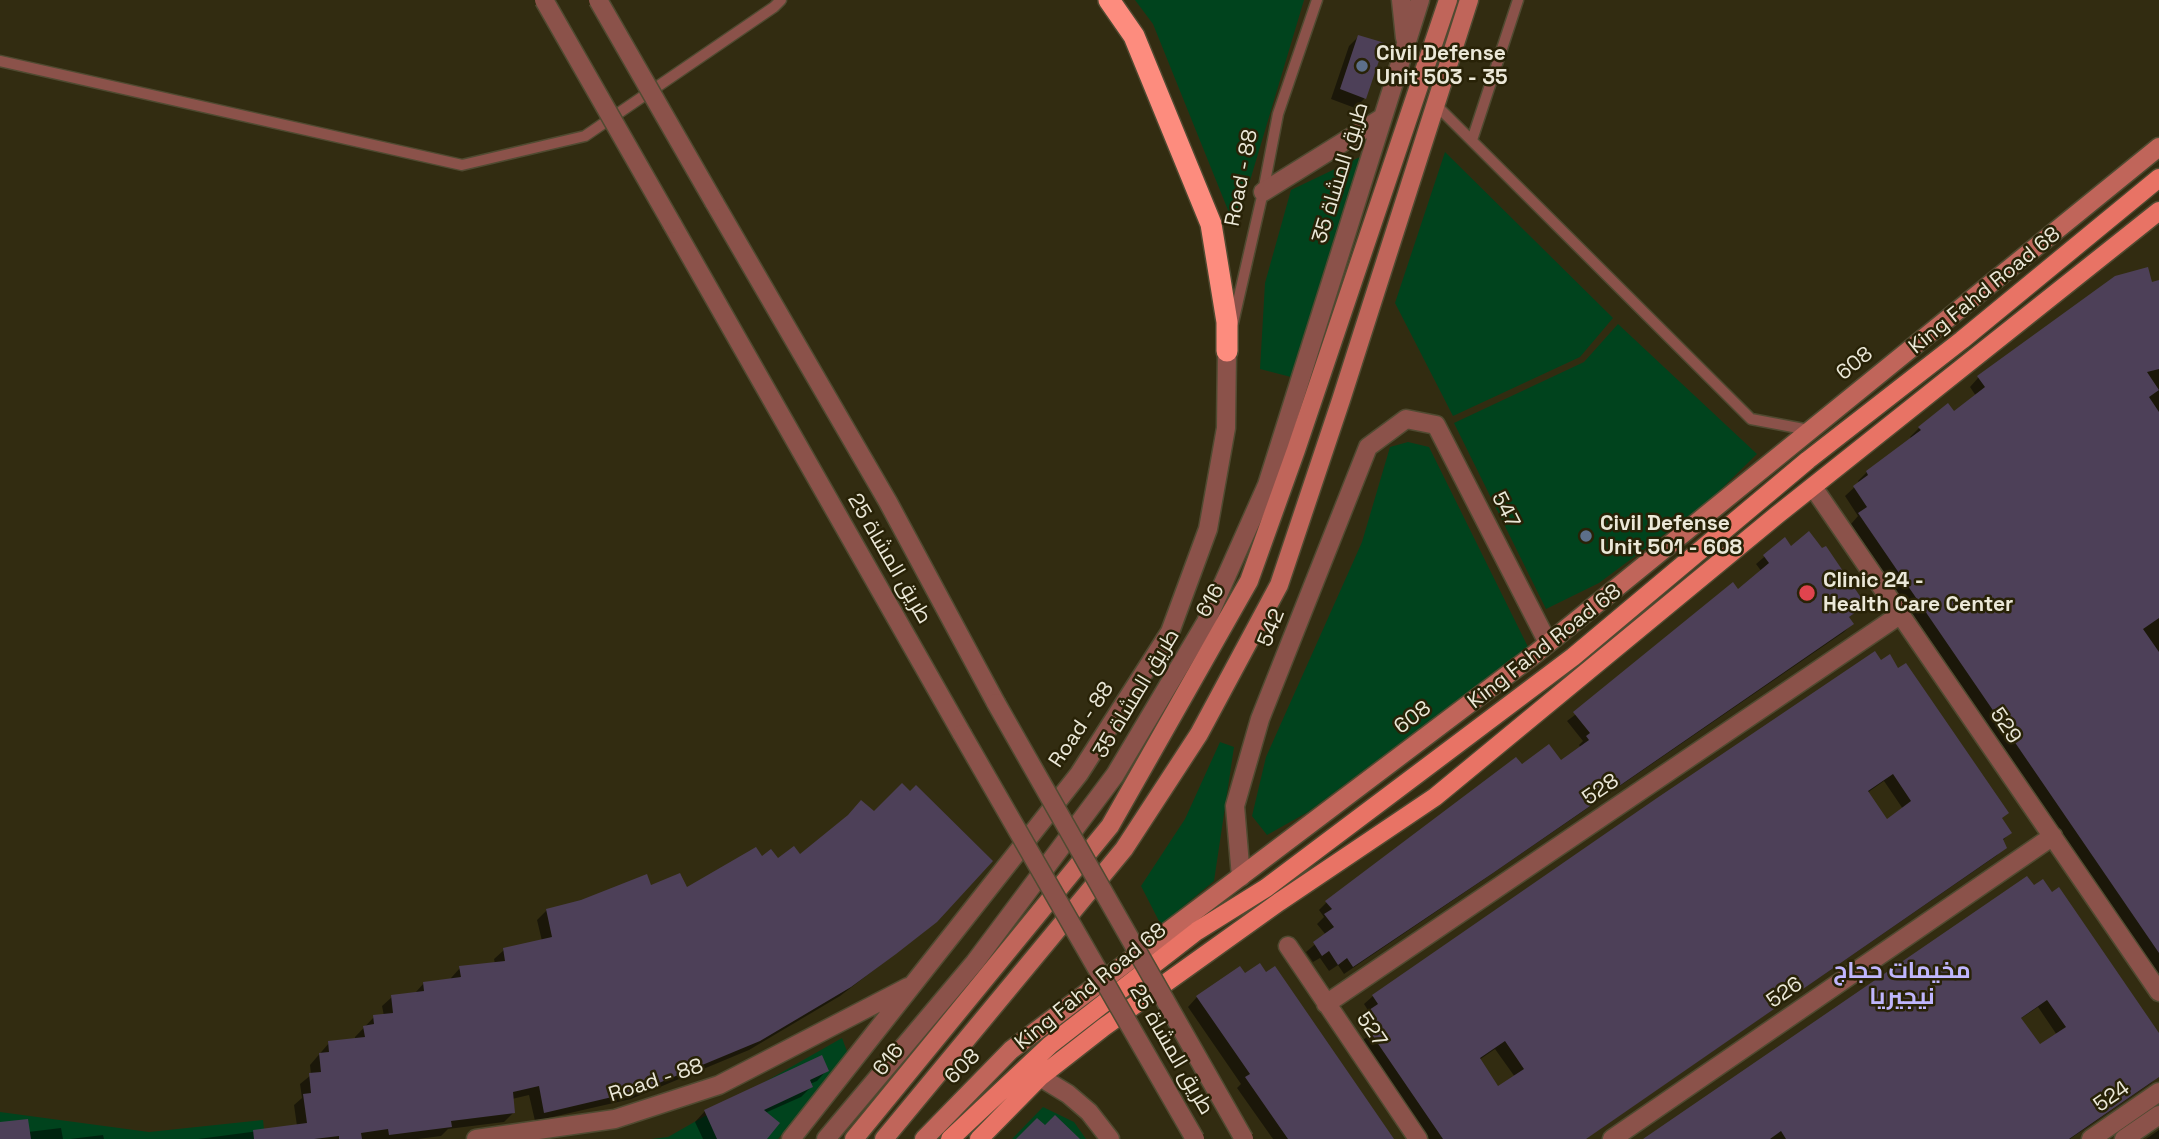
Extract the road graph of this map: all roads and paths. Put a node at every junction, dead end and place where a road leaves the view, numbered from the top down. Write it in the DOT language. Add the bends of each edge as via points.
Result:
graph roads {
  1 [pos="544,0"];
  2 [pos="598,0"];
  3 [pos="781,0"];
  4 [pos="1109,0"];
  5 [pos="1317,0"];
  6 [pos="1401,0"];
  7 [pos="1420,0"];
  8 [pos="1448,0"];
  9 [pos="1469,0"];
  10 [pos="1518,0"];
  11 [pos="1405,45"];
  12 [pos="0,61"];
  13 [pos="1436,105"];
  14 [pos="1382,118"];
  15 [pos="1472,139"];
  16 [pos="2159,147"];
  17 [pos="2159,178"];
  18 [pos="1263,192"];
  19 [pos="2159,211"];
  20 [pos="1227,351"];
  21 [pos="1406,419"];
  22 [pos="1810,430"];
  23 [pos="1813,487"];
  24 [pos="1901,614"];
  25 [pos="1548,643"];
  26 [pos="2053,836"];
  27 [pos="1241,877"];
  28 [pos="1288,946"];
  29 [pos="914,984"];
  30 [pos="2159,992"];
  31 [pos="938,1004"];
  32 [pos="1326,1004"];
  33 [pos="1040,1077"];
  34 [pos="2159,1092"];
  35 [pos="2159,1115"];
  36 [pos="476,1139"];
  37 [pos="791,1139"];
  38 [pos="826,1139"];
  39 [pos="854,1139"];
  40 [pos="884,1139"];
  41 [pos="924,1139"];
  42 [pos="950,1139"];
  43 [pos="979,1139"];
  44 [pos="1110,1139"];
  45 [pos="1195,1139"];
  46 [pos="1244,1139"];
  47 [pos="1418,1139"];
  48 [pos="1612,1139"];
  49 [pos="2091,1139"];
  50 [pos="2124,1139"];
  1 -- 45 [label="street, طريق المشاة 25, bridge"];
  2 -- 46 [label="street, bridge" via="888,502 996,703"];
  3 -- 12 [label="lane" via="585,136 462,164"];
  4 -- 20 [label="highway" via="1134,36 1211,224 1227,322"];
  5 -- 18 [label="lane, Road - 88" via="1278,114"];
  6 -- 11 [label="street"];
  7 -- 11 [label="street, طريق المشاة 35"];
  8 -- 39 [label="main road, 616" via="1249,581 1110,826"];
  9 -- 13 [label="main road"];
  10 -- 15 [label="lane"];
  11 -- 14 [label="street, طريق المشاة 35"];
  13 -- 15 [label="lane"];
  13 -- 40 [label="main road" via="1279,585 1199,734 1124,849"];
  14 -- 18 [label="street"];
  14 -- 31 [label="street, طريق المشاة 35" via="1268,485 1206,622 1115,775 975,962"];
  15 -- 22 [label="lane" via="1751,419"];
  16 -- 22 [label="main road, 608"];
  17 -- 42 [label="main road, King Fahd Road 68" via="1808,460 1573,657 1266,888 1197,931 1050,1045"];
  18 -- 20 [label="lane, Road - 88"];
  19 -- 23 [label="main road, King Fahd Road 68"];
  20 -- 29 [label="street, Road - 88" via="1226,428 1208,530 1170,632 1079,774"];
  21 -- 25 [label="street, 547" via="1436,425"];
  21 -- 27 [label="street, 542" via="1368,447 1260,719 1235,806"];
  22 -- 25 [label="main road, 608"];
  23 -- 24 [label="street, 529"];
  23 -- 33 [label="main road, King Fahd Road 68" via="1436,797 1279,902"];
  24 -- 26 [label="street, 529"];
  24 -- 32 [label="street, 528"];
  25 -- 27 [label="main road, 608"];
  26 -- 30 [label="street, 529"];
  26 -- 48 [label="street, 526"];
  27 -- 41 [label="main road, 608" via="1011,1051"];
  28 -- 32 [label="street, 527"];
  29 -- 31 [label="street"];
  29 -- 36 [label="street, Road - 88" via="719,1085 615,1119"];
  29 -- 37 [label="street"];
  31 -- 38 [label="street, طريق المشاة 35"];
  32 -- 47 [label="street, 527"];
  33 -- 43 [label="main road, King Fahd Road 68"];
  33 -- 44 [label="street" via="1089,1112"];
  34 -- 49 [label="street, 524"];
  35 -- 50 [label="street, 524"];
}
